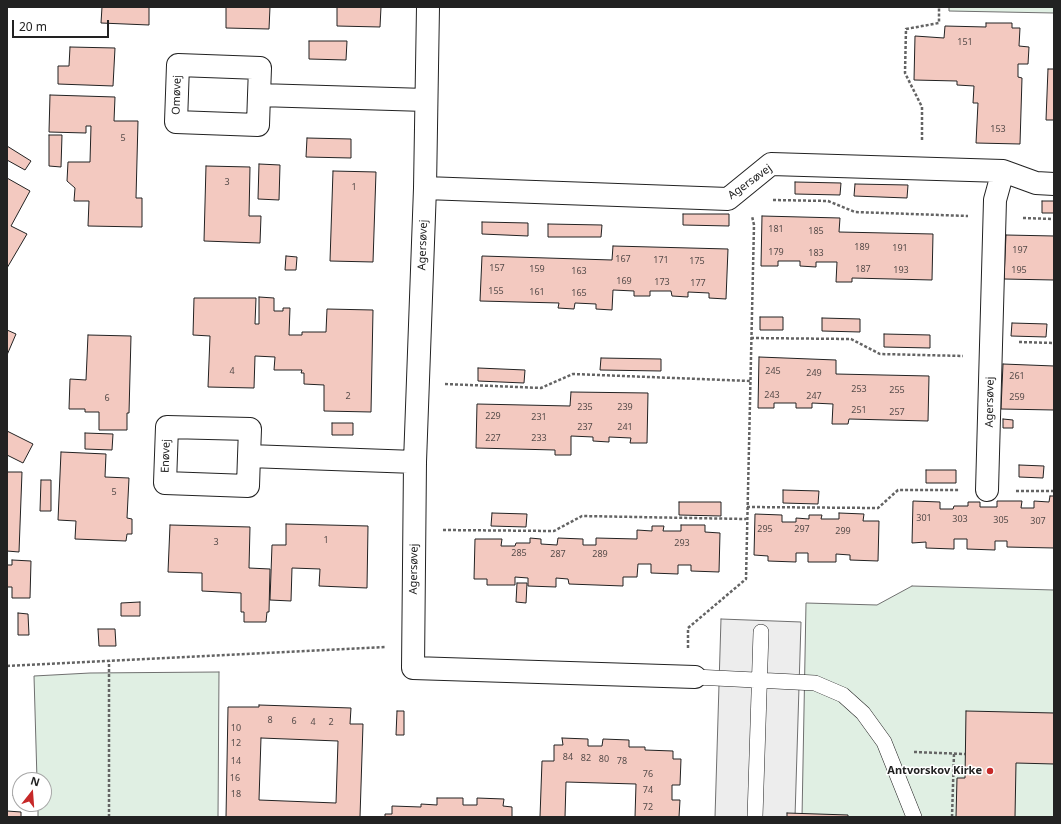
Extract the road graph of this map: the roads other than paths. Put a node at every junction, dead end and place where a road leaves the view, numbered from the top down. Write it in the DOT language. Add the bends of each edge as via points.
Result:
graph roads {
  1 [pos="428,7"];
  2 [pos="259,95"];
  3 [pos="426,100"];
  4 [pos="1003,171"];
  5 [pos="1054,184"];
  6 [pos="425,188"];
  7 [pos="249,456"];
  8 [pos="415,462"];
  9 [pos="987,490"];
  10 [pos="761,632"];
  11 [pos="691,677"];
  12 [pos="760,680"];
  13 [pos="755,817"];
  14 [pos="914,817"];
  1 -- 3 [label="street, Agersøvej"];
  2 -- 2 [label="street, Omøvej" via="260,68 178,65 176,122 258,125"];
  2 -- 3 [label="street"];
  3 -- 6 [label="street, Agersøvej"];
  4 -- 5 [label="street, Agersøvej" via="1036,183"];
  4 -- 6 [label="street, Agersøvej" via="771,164 738,200"];
  4 -- 9 [label="street, Agersøvej" via="995,200"];
  6 -- 8 [label="street, Agersøvej"];
  7 -- 7 [label="street, Enøvej" via="250,429 167,426 165,483 248,486"];
  7 -- 8 [label="street"];
  8 -- 11 [label="street, Agersøvej" via="413,668"];
  10 -- 12 [label="lane"];
  11 -- 12 [label="lane"];
  12 -- 13 [label="lane"];
  12 -- 14 [label="lane" via="815,683 843,695 863,713 884,742"];
}
